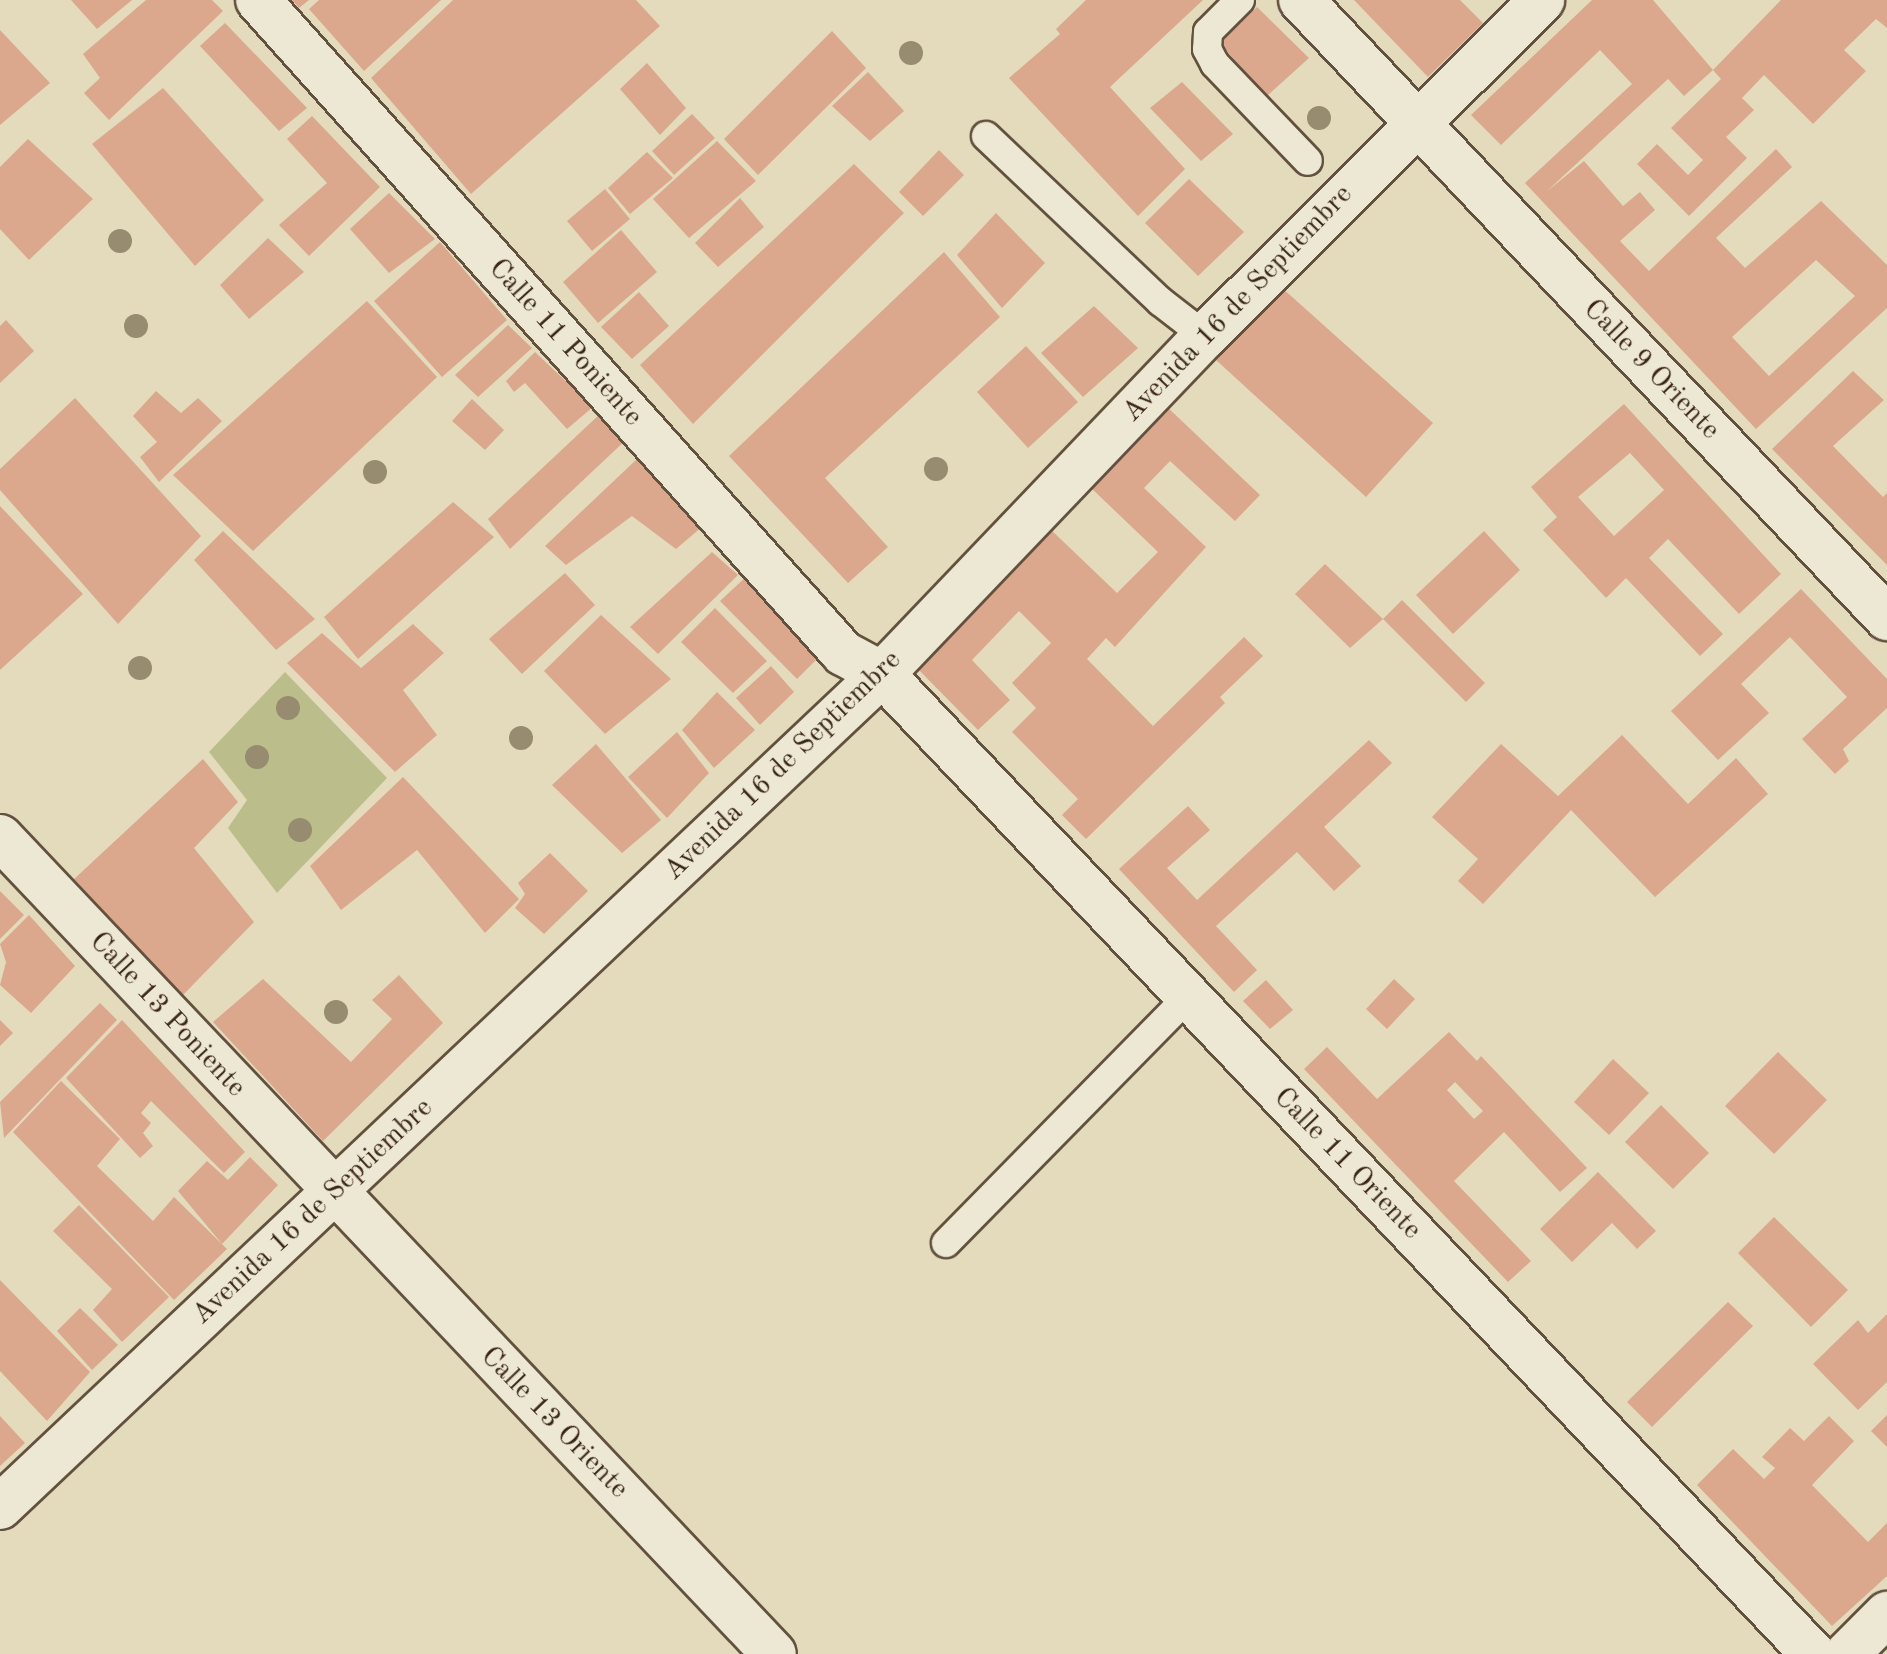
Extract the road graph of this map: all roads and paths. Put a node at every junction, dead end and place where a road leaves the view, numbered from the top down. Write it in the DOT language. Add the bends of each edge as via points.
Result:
graph roads {
  1 [pos="258,0"];
  2 [pos="1240,0"];
  3 [pos="1301,0"];
  4 [pos="1542,0"];
  5 [pos="1415,122"];
  6 [pos="986,136"];
  7 [pos="1308,161"];
  8 [pos="1205,336"];
  9 [pos="1887,618"];
  10 [pos="882,674"];
  11 [pos="0,837"];
  12 [pos="1188,997"];
  13 [pos="334,1192"];
  14 [pos="946,1243"];
  15 [pos="0,1507"];
  16 [pos="1887,1614"];
  17 [pos="774,1654"];
  18 [pos="1813,1654"];
  19 [pos="1847,1654"];
  1 -- 10 [label="street, Calle 11 Poniente" via="843,653"];
  2 -- 7 [label="lane" via="1208,32 1207,49 1215,64"];
  3 -- 5 [label="street, Calle 9 Oriente"];
  4 -- 5 [label="street, Avenida 16 de Septiembre"];
  5 -- 8 [label="street, Avenida 16 de Septiembre"];
  5 -- 9 [label="street, Calle 9 Oriente"];
  6 -- 8 [label="lane" via="1161,302"];
  8 -- 10 [label="street, Avenida 16 de Septiembre"];
  10 -- 12 [label="street, Calle 11 Oriente"];
  10 -- 13 [label="street, Avenida 16 de Septiembre"];
  11 -- 13 [label="street, Calle 13 Poniente"];
  12 -- 14 [label="lane"];
  12 -- 18 [label="street, Calle 11 Oriente"];
  13 -- 15 [label="street, Avenida 16 de Septiembre"];
  13 -- 17 [label="street, Calle 13 Oriente"];
  16 -- 19 [label="street"];
}
